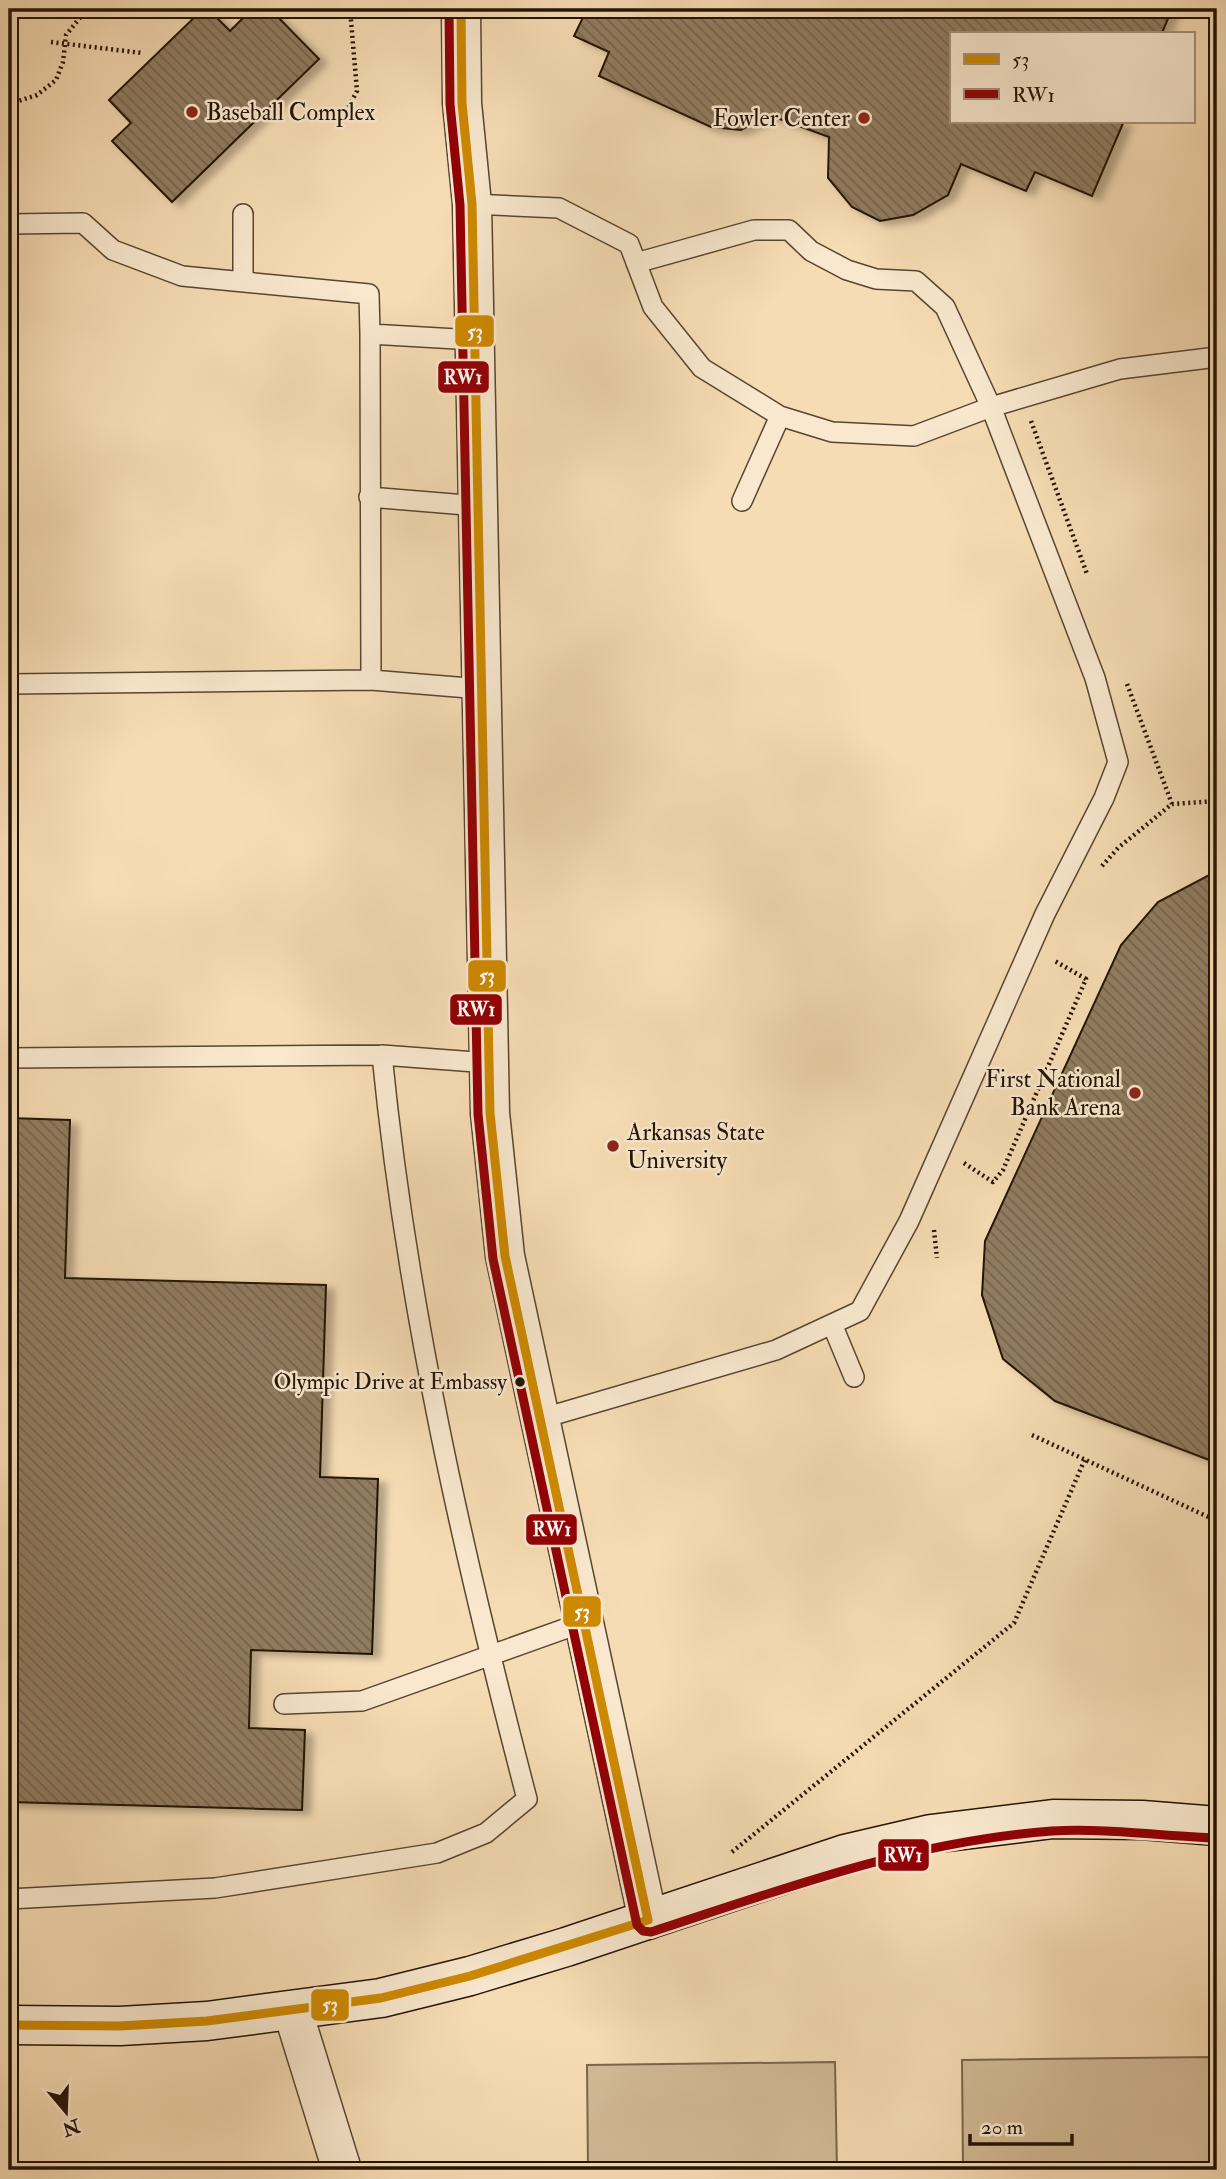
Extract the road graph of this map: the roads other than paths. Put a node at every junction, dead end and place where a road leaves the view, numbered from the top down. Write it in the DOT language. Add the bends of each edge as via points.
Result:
graph roads {
  1 [pos="461,9"];
  2 [pos="472,204"];
  3 [pos="243,214"];
  4 [pos="9,224"];
  5 [pos="636,263"];
  6 [pos="243,282"];
  7 [pos="370,334"];
  8 [pos="474,341"];
  9 [pos="1217,357"];
  10 [pos="991,407"];
  11 [pos="779,416"];
  12 [pos="369,497"];
  13 [pos="742,501"];
  14 [pos="478,506"];
  15 [pos="371,680"];
  16 [pos="9,684"];
  17 [pos="481,689"];
  18 [pos="382,1055"];
  19 [pos="9,1058"];
  20 [pos="489,1063"];
  21 [pos="832,1324"];
  22 [pos="854,1377"];
  23 [pos="540,1419"];
  24 [pos="584,1622"];
  25 [pos="490,1656"];
  26 [pos="284,1704"];
  27 [pos="1217,1826"];
  28 [pos="9,1899"];
  29 [pos="648,1920"];
  30 [pos="293,2012"];
  31 [pos="9,2025"];
  32 [pos="342,2170"];
  1 -- 2 [label="street" via="462,103"];
  2 -- 5 [label="lane" via="559,208 629,244"];
  2 -- 8 [label="street"];
  3 -- 6 [label="lane"];
  4 -- 6 [label="lane" via="83,223 113,250 182,276"];
  5 -- 10 [label="lane" via="754,230 789,230 811,251 847,270 876,279 916,281 945,307"];
  5 -- 11 [label="lane" via="653,307 702,368"];
  6 -- 7 [label="lane" via="369,294"];
  7 -- 8 [label="lane"];
  7 -- 12 [label="lane"];
  8 -- 14 [label="street"];
  9 -- 10 [label="lane" via="1120,369"];
  10 -- 11 [label="lane" via="914,436 832,432"];
  10 -- 21 [label="lane" via="1094,678 1118,762 909,1221 860,1311"];
  11 -- 13 [label="lane"];
  12 -- 14 [label="lane"];
  12 -- 15 [label="lane"];
  14 -- 17 [label="street"];
  15 -- 16 [label="lane"];
  15 -- 17 [label="lane"];
  17 -- 20 [label="street"];
  18 -- 19 [label="lane"];
  18 -- 20 [label="lane"];
  18 -- 25 [label="lane" via="392,1155 435,1412"];
  20 -- 23 [label="street" via="505,1256"];
  21 -- 22 [label="lane"];
  21 -- 23 [label="lane" via="776,1350"];
  23 -- 24 [label="street"];
  24 -- 25 [label="lane"];
  24 -- 29 [label="street"];
  25 -- 26 [label="lane" via="362,1701"];
  25 -- 28 [label="lane" via="527,1800 486,1833 437,1853 215,1888"];
  27 -- 29 [label="street" via="1053,1819 931,1833 845,1854"];
  29 -- 30 [label="street" via="470,1976 381,1998"];
  30 -- 31 [label="street" via="120,2026"];
  30 -- 32 [label="street"];
}
